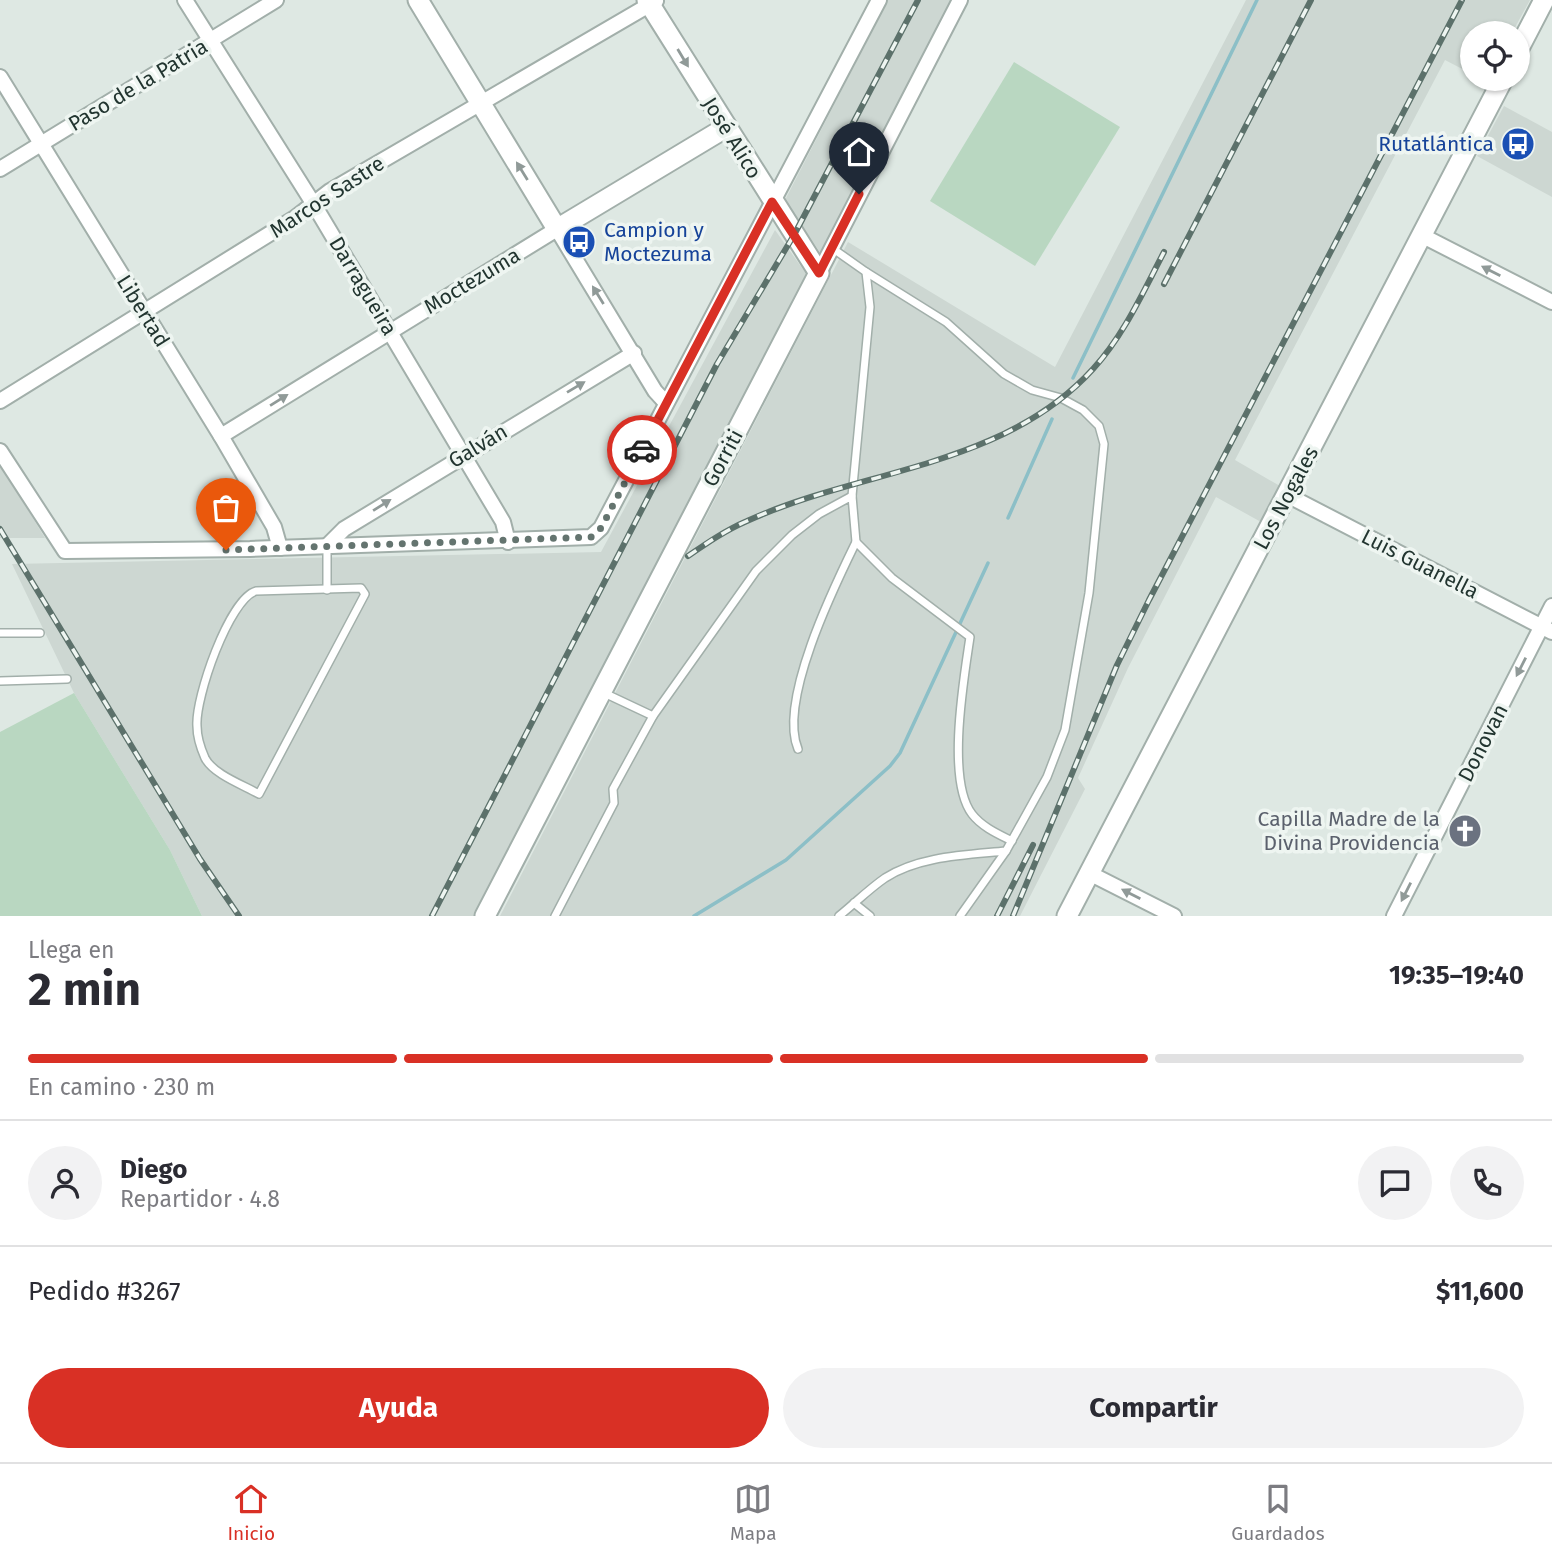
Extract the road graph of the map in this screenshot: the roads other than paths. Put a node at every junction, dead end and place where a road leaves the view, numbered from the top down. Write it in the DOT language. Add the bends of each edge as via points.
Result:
graph roads {
  1 [pos="185,0"];
  2 [pos="276,0"];
  3 [pos="418,0"];
  4 [pos="879,0"];
  5 [pos="960,0"];
  6 [pos="1544,0"];
  7 [pos="652,2"];
  8 [pos="1530,27"];
  9 [pos="210,41"];
  10 [pos="0,77"];
  11 [pos="1497,91"];
  12 [pos="481,105"];
  13 [pos="725,128"];
  14 [pos="41,144"];
  15 [pos="0,169"];
  16 [pos="772,202"];
  17 [pos="313,203"];
  18 [pos="557,229"];
  19 [pos="1421,235"];
  20 [pos="832,248"];
  21 [pos="866,272"];
  22 [pos="819,273"];
  23 [pos="1552,302"];
  24 [pos="144,312"];
  25 [pos="390,331"];
  26 [pos="634,354"];
  27 [pos="0,401"];
  28 [pos="666,403"];
  29 [pos="221,436"];
  30 [pos="0,451"];
  31 [pos="464,455"];
  32 [pos="1287,495"];
  33 [pos="852,496"];
  34 [pos="508,542"];
  35 [pos="856,542"];
  36 [pos="327,545"];
  37 [pos="280,548"];
  38 [pos="327,590"];
  39 [pos="1552,606"];
  40 [pos="1547,629"];
  41 [pos="0,633"];
  42 [pos="40,633"];
  43 [pos="67,679"];
  44 [pos="0,681"];
  45 [pos="601,692"];
  46 [pos="653,716"];
  47 [pos="798,749"];
  48 [pos="1012,841"];
  49 [pos="1006,851"];
  50 [pos="1089,873"];
  51 [pos="855,903"];
  52 [pos="485,916"];
  53 [pos="555,916"];
  54 [pos="839,916"];
  55 [pos="870,916"];
  56 [pos="960,916"];
  57 [pos="1067,916"];
  58 [pos="1174,916"];
  59 [pos="1394,916"];
  1 -- 9 [label="street, Darragueira"];
  2 -- 9 [label="street, Paso de la Patria"];
  3 -- 12 [label="street"];
  4 -- 16 [label="street"];
  5 -- 20 [label="street, Gorriti"];
  6 -- 8 [label="street"];
  7 -- 12 [label="street, Marcos Sastre"];
  7 -- 13 [label="street, José Alico, one-way"];
  9 -- 14 [label="street, Paso de la Patria"];
  9 -- 17 [label="street, Darragueira"];
  10 -- 14 [label="street, Libertad"];
  11 -- 19 [label="street, Los Nogales"];
  12 -- 17 [label="street, Marcos Sastre"];
  18 -- 12 [label="street, one-way"];
  13 -- 16 [label="street, José Alico"];
  13 -- 18 [label="street, Moctezuma"];
  14 -- 15 [label="street, Paso de la Patria"];
  14 -- 24 [label="street, Libertad"];
  16 -- 22 [label="street, José Alico"];
  16 -- 28 [label="street"];
  17 -- 24 [label="street, Marcos Sastre"];
  17 -- 25 [label="street, Darragueira"];
  18 -- 25 [label="street, Moctezuma"];
  26 -- 18 [label="street, one-way"];
  23 -- 19 [label="street, one-way"];
  19 -- 32 [label="street, Los Nogales"];
  20 -- 21 [label="lane"];
  20 -- 22 [label="street, Gorriti"];
  21 -- 33 [label="lane" via="870,307"];
  21 -- 48 [label="lane" via="946,322 1004,374 1083,410 1099,426 1104,444 1089,593 1065,730 1047,777"];
  22 -- 45 [label="street, Gorriti"];
  24 -- 27 [label="street, Marcos Sastre"];
  24 -- 29 [label="street, Libertad"];
  29 -- 25 [label="street, Moctezuma, one-way"];
  25 -- 31 [label="street, Darragueira"];
  26 -- 28 [label="street"];
  31 -- 26 [label="street, Galván, one-way"];
  28 -- 34 [label="street" via="596,534 580,540"];
  29 -- 37 [label="street, Libertad" via="274,527"];
  30 -- 37 [label="street" via="65,551"];
  31 -- 34 [label="street, Darragueira" via="503,522"];
  36 -- 31 [label="street, Galván, one-way" via="344,529"];
  32 -- 40 [label="street, Luis Guanella"];
  32 -- 50 [label="street, Los Nogales"];
  33 -- 35 [label="lane"];
  33 -- 46 [label="lane" via="819,514 756,570"];
  34 -- 36 [label="street"];
  35 -- 47 [label="lane" via="817,623 803,672 794,723"];
  35 -- 48 [label="lane" via="881,569 970,637 958,715 962,788 970,813"];
  36 -- 37 [label="street"];
  36 -- 38 [label="lane"];
  38 -- 38 [label="lane" via="361,588 365,594 259,794 206,760 196,724 211,660 250,593"];
  39 -- 40 [label="street, Donovan"];
  40 -- 59 [label="street, Donovan, one-way"];
  41 -- 42 [label="lane"];
  43 -- 44 [label="lane"];
  45 -- 46 [label="lane"];
  45 -- 52 [label="street, Gorriti"];
  46 -- 53 [label="lane" via="613,789 614,803"];
  48 -- 49 [label="lane"];
  49 -- 51 [label="lane" via="906,868 885,878"];
  49 -- 56 [label="lane"];
  50 -- 57 [label="street, Los Nogales"];
  58 -- 50 [label="street, one-way"];
  51 -- 54 [label="lane"];
  51 -- 55 [label="lane"];
}
